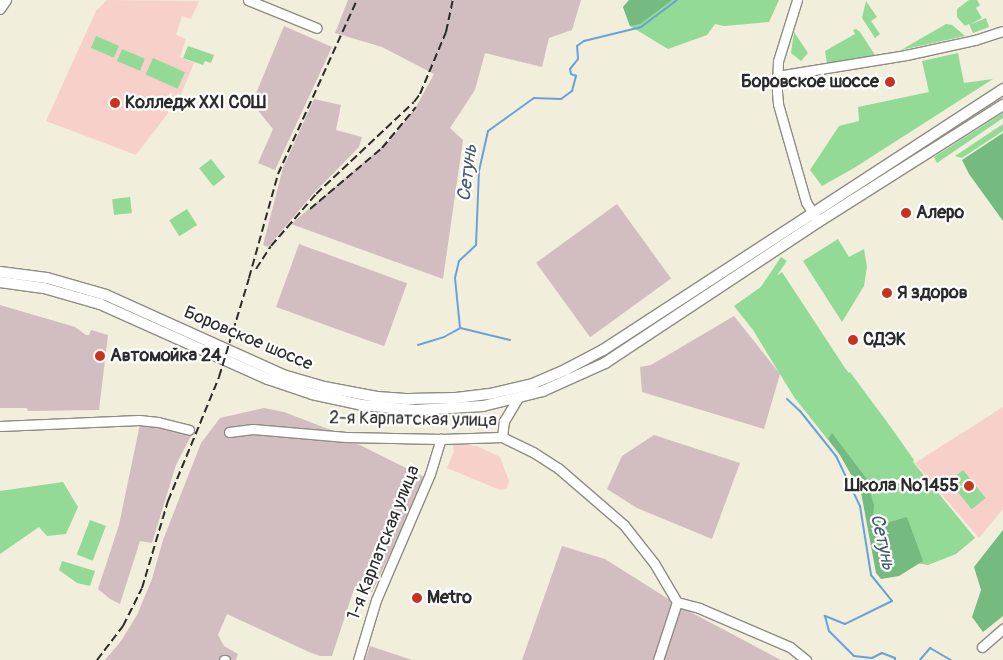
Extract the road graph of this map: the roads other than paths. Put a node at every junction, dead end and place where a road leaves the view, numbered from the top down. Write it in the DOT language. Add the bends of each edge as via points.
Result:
graph roads {
  1 [pos="6,0"];
  2 [pos="248,0"];
  3 [pos="797,0"];
  4 [pos="0,9"];
  5 [pos="317,28"];
  6 [pos="1003,31"];
  7 [pos="777,76"];
  8 [pos="1003,89"];
  9 [pos="1003,105"];
  10 [pos="812,212"];
  11 [pos="818,222"];
  12 [pos="0,272"];
  13 [pos="0,282"];
  14 [pos="518,398"];
  15 [pos="0,426"];
  16 [pos="189,430"];
  17 [pos="229,432"];
  18 [pos="502,437"];
  19 [pos="441,439"];
  20 [pos="677,602"];
  21 [pos="1003,629"];
  22 [pos="982,648"];
  23 [pos="358,660"];
  24 [pos="658,660"];
  25 [pos="806,660"];
  1 -- 4 [label="main road"];
  2 -- 5 [label="street"];
  3 -- 7 [label="street" via="783,40"];
  6 -- 7 [label="street" via="906,55"];
  7 -- 10 [label="street" via="778,104 806,202"];
  8 -- 10 [label="main road, Боровское шоссе"];
  9 -- 11 [label="main road, Боровское шоссе"];
  10 -- 11 [label="street"];
  10 -- 12 [label="main road, Боровское шоссе" via="586,360 530,385 456,398 385,397 324,387 283,375 106,295 46,278"];
  11 -- 14 [label="main road, Боровское шоссе" via="605,363 556,386"];
  13 -- 14 [label="main road, Боровское шоссе" via="44,288 100,304 268,379 327,398 416,410 478,406"];
  14 -- 18 [label="street" via="504,421"];
  15 -- 16 [label="street" via="139,420"];
  17 -- 19 [label="street, 2-я Карпатская улица" via="253,429 346,437"];
  18 -- 19 [label="street, 2-я Карпатская улица"];
  18 -- 20 [label="street, 2-я Карпатская улица" via="558,468 624,525 654,563"];
  19 -- 23 [label="street, 1-я Карпатская улица" via="430,474 376,600"];
  20 -- 24 [label="street"];
  20 -- 25 [label="street" via="699,608 790,647"];
  21 -- 22 [label="street"];
}
